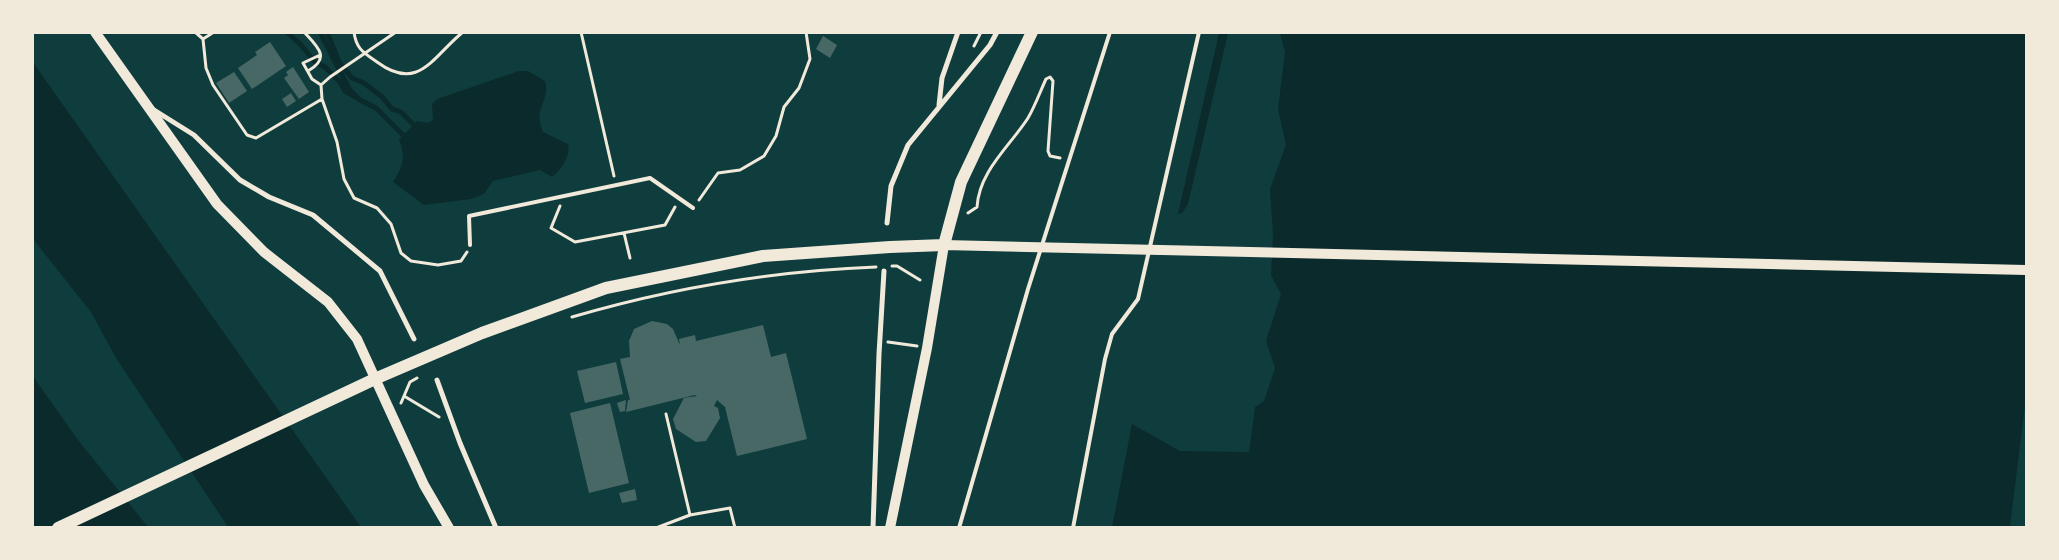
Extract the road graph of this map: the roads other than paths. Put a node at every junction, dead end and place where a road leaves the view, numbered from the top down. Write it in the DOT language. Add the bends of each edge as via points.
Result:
graph roads {
  1 [pos="95,32"];
  2 [pos="958,32"];
  3 [pos="997,32"];
  4 [pos="1032,32"];
  5 [pos="1110,32"];
  6 [pos="1199,32"];
  7 [pos="145,104"];
  8 [pos="939,105"];
  9 [pos="694,208"];
  10 [pos="887,223"];
  11 [pos="470,245"];
  12 [pos="944,245"];
  13 [pos="2026,270"];
  14 [pos="884,271"];
  15 [pos="414,339"];
  16 [pos="376,378"];
  17 [pos="437,380"];
  18 [pos="58,528"];
  19 [pos="449,528"];
  20 [pos="496,528"];
  21 [pos="873,528"];
  22 [pos="890,528"];
  23 [pos="959,528"];
  24 [pos="1073,528"];
  1 -- 7 [label="main road"];
  2 -- 8 [label="street" via="942,78"];
  3 -- 8 [label="street" via="990,45"];
  4 -- 12 [label="main road" via="961,182"];
  5 -- 23 [label="lane" via="1028,289"];
  6 -- 24 [label="lane" via="1138,299 1112,334 1105,359"];
  7 -- 15 [label="street" via="194,135 240,180 269,197 313,215 380,272"];
  7 -- 16 [label="main road" via="217,204 264,252 328,302 357,339"];
  8 -- 10 [label="street" via="908,145 890,186"];
  9 -- 11 [label="lane" via="650,178 470,216"];
  12 -- 13 [label="main road"];
  12 -- 16 [label="main road" via="763,256 606,288 482,333"];
  12 -- 22 [label="main road" via="927,348"];
  14 -- 21 [label="street"];
  16 -- 18 [label="main road"];
  16 -- 19 [label="main road" via="424,485"];
  17 -- 20 [label="street"];
}
